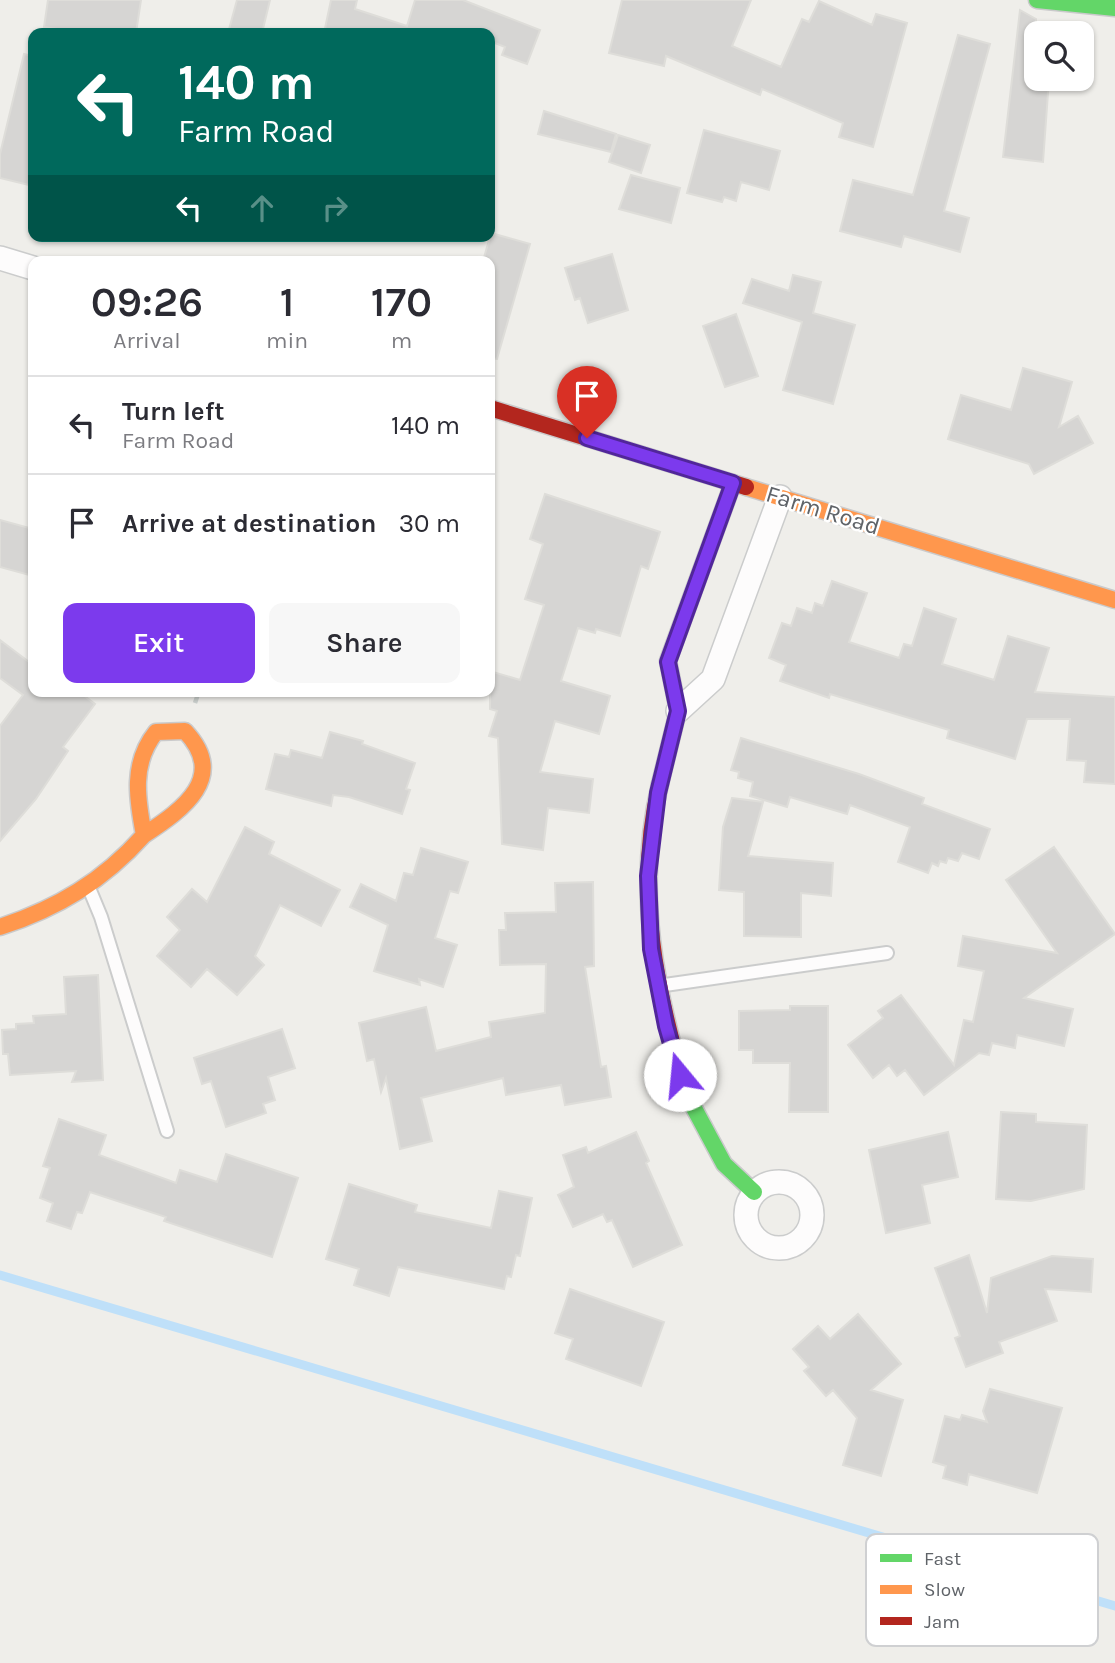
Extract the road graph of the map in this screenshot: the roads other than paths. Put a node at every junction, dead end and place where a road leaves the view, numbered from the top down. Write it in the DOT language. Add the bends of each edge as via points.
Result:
graph roads {
  1 [pos="1037,0"];
  2 [pos="1115,8"];
  3 [pos="0,258"];
  4 [pos="28,266"];
  5 [pos="495,410"];
  6 [pos="733,483"];
  7 [pos="780,497"];
  8 [pos="1115,600"];
  9 [pos="678,711"];
  10 [pos="144,835"];
  11 [pos="89,888"];
  12 [pos="0,927"];
  13 [pos="887,953"];
  14 [pos="658,986"];
  15 [pos="167,1131"];
  16 [pos="754,1192"];
  1 -- 2 [label="street"];
  3 -- 4 [label="street"];
  5 -- 6 [label="street, Farm Road"];
  6 -- 7 [label="street, Farm Road"];
  6 -- 9 [label="street" via="668,662"];
  7 -- 8 [label="street, Farm Road"];
  7 -- 9 [label="street" via="713,679"];
  9 -- 14 [label="street" via="658,793 648,876 651,949"];
  10 -- 10 [label="street" via="137,766 146,742 156,733 185,731 204,752 200,786 170,820"];
  10 -- 11 [label="street" via="118,867"];
  11 -- 12 [label="street"];
  11 -- 15 [label="lane"];
  13 -- 14 [label="lane"];
  14 -- 16 [label="street" via="688,1099 724,1164"];
}
